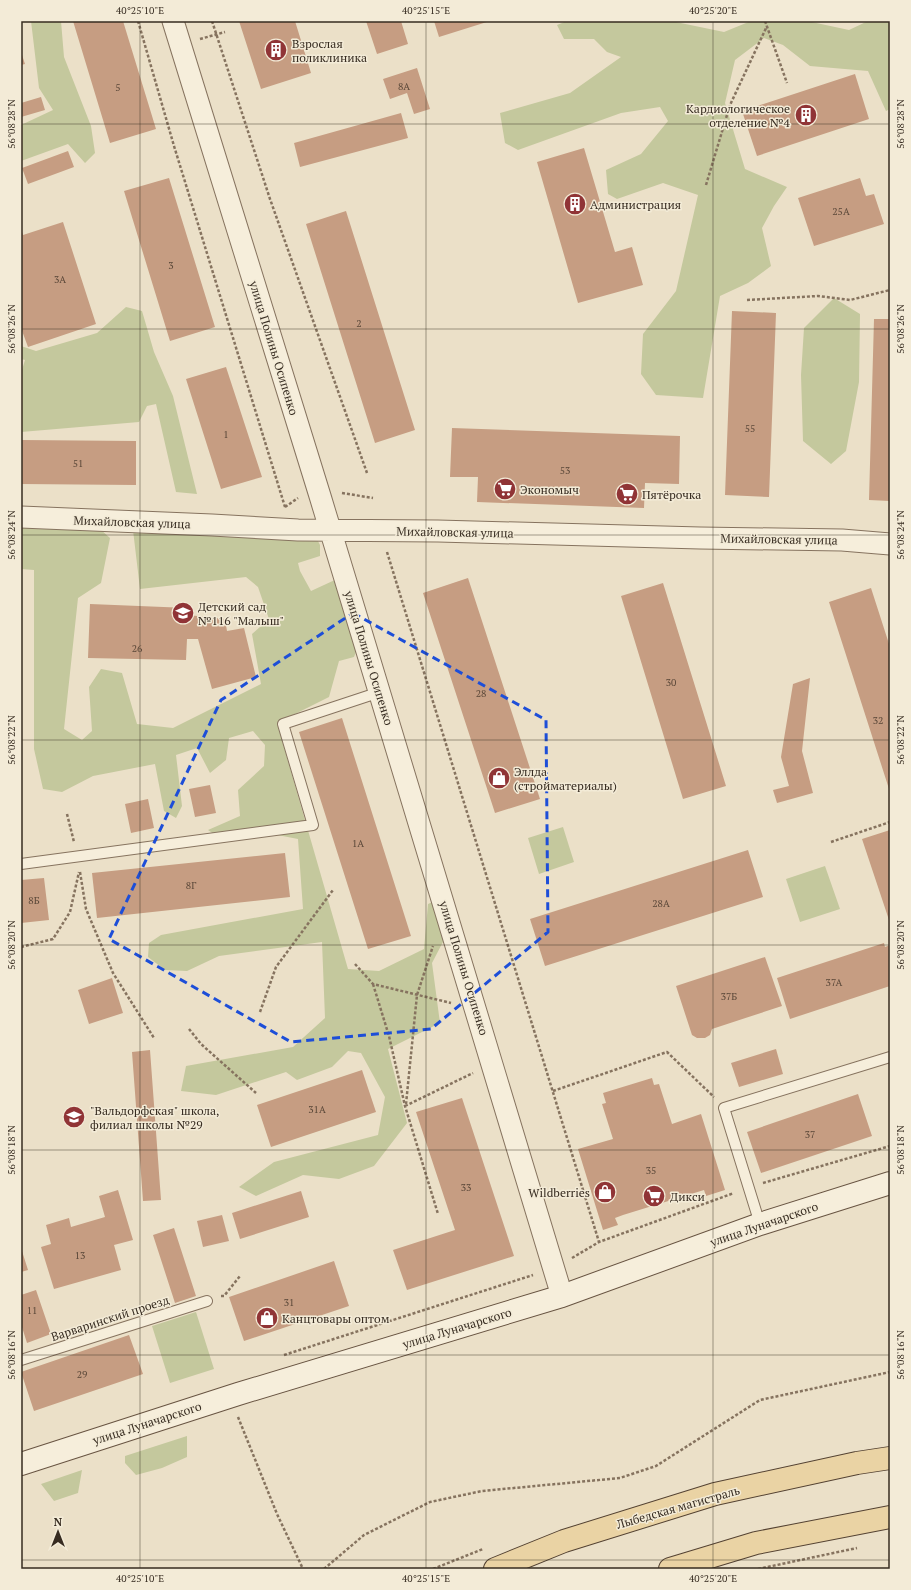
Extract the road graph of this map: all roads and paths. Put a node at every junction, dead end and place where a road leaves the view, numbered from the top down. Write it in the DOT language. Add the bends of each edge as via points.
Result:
graph roads {
  1 [pos="138,21"];
  2 [pos="173,21"];
  3 [pos="212,21"];
  4 [pos="765,21"];
  5 [pos="767,26"];
  6 [pos="787,82"];
  7 [pos="706,185"];
  8 [pos="890,290"];
  9 [pos="747,300"];
  10 [pos="367,473"];
  11 [pos="342,493"];
  12 [pos="298,498"];
  13 [pos="372,498"];
  14 [pos="21,518"];
  15 [pos="330,530"];
  16 [pos="380,530"];
  17 [pos="890,544"];
  18 [pos="380,692"];
  19 [pos="67,814"];
  20 [pos="890,822"];
  21 [pos="831,842"];
  22 [pos="77,857"];
  23 [pos="21,864"];
  24 [pos="333,890"];
  25 [pos="434,942"];
  26 [pos="21,946"];
  27 [pos="355,964"];
  28 [pos="373,984"];
  29 [pos="417,995"];
  30 [pos="473,1000"];
  31 [pos="260,1012"];
  32 [pos="189,1029"];
  33 [pos="154,1038"];
  34 [pos="489,1052"];
  35 [pos="890,1057"];
  36 [pos="553,1091"];
  37 [pos="256,1093"];
  38 [pos="405,1106"];
  39 [pos="724,1108"];
  40 [pos="890,1146"];
  41 [pos="890,1183"];
  42 [pos="749,1188"];
  43 [pos="438,1214"];
  44 [pos="760,1224"];
  45 [pos="599,1242"];
  46 [pos="555,1269"];
  47 [pos="240,1276"];
  48 [pos="562,1296"];
  49 [pos="207,1301"];
  50 [pos="280,1356"];
  51 [pos="21,1360"];
  52 [pos="890,1372"];
  53 [pos="222,1399"];
  54 [pos="890,1458"];
  55 [pos="21,1464"];
  56 [pos="890,1517"];
  57 [pos="861,1547"];
  58 [pos="303,1569"];
  59 [pos="324,1569"];
  60 [pos="495,1569"];
  61 [pos="670,1569"];
  62 [pos="758,1569"];
  1 -- 12 [label="path" via="285,507"];
  2 -- 15 [label="street, улица Полины Осипенко"];
  3 -- 10 [label="path" via="270,199"];
  4 -- 5 [label="path"];
  5 -- 6 [label="path"];
  5 -- 7 [label="path" via="730,105"];
  8 -- 9 [label="path" via="850,300 818,296"];
  11 -- 13 [label="path"];
  14 -- 15 [label="street, Михайловская улица"];
  15 -- 16 [label="street, Михайловская улица"];
  15 -- 18 [label="street, улица Полины Осипенко"];
  16 -- 17 [label="street, Михайловская улица" via="842,540"];
  16 -- 36 [label="path"];
  18 -- 22 [label="lane" via="283,724 313,825"];
  18 -- 30 [label="street, улица Полины Осипенко"];
  19 -- 22 [label="path"];
  20 -- 21 [label="path"];
  22 -- 23 [label="lane"];
  24 -- 31 [label="path" via="276,967"];
  25 -- 29 [label="path"];
  26 -- 33 [label="path" via="53,939 70,912 79,869 86,909 113,973"];
  27 -- 28 [label="path"];
  28 -- 29 [label="path"];
  28 -- 38 [label="path" via="389,1036"];
  29 -- 30 [label="path" via="453,1003"];
  29 -- 38 [label="path"];
  30 -- 34 [label="street, улица Полины Осипенко"];
  32 -- 37 [label="path" via="201,1044"];
  34 -- 38 [label="path" via="474,1072"];
  34 -- 46 [label="street, улица Полины Осипенко"];
  35 -- 39 [label="lane"];
  36 -- 39 [label="path" via="667,1052"];
  36 -- 45 [label="path"];
  38 -- 43 [label="path"];
  39 -- 42 [label="lane"];
  40 -- 42 [label="path"];
  41 -- 44 [label="main road, улица Луначарского"];
  42 -- 44 [label="lane"];
  42 -- 45 [label="path"];
  44 -- 48 [label="main road, улица Луначарского"];
  45 -- 46 [label="path"];
  46 -- 48 [label="street, улица Полины Осипенко"];
  46 -- 50 [label="path"];
  47 -- 49 [label="path" via="224,1296"];
  48 -- 53 [label="main road, улица Луначарского"];
  49 -- 51 [label="lane, Варваринский проезд"];
  52 -- 59 [label="path" via="760,1400 656,1466 620,1478 482,1491 430,1502 364,1535"];
  53 -- 55 [label="main road, улица Луначарского"];
  53 -- 58 [label="path" via="238,1418 277,1514"];
  54 -- 60 [label="main road, Лыбедская магистраль" via="715,1494 564,1541"];
  56 -- 61 [label="main road" via="756,1543"];
  57 -- 62 [label="path"];
}
